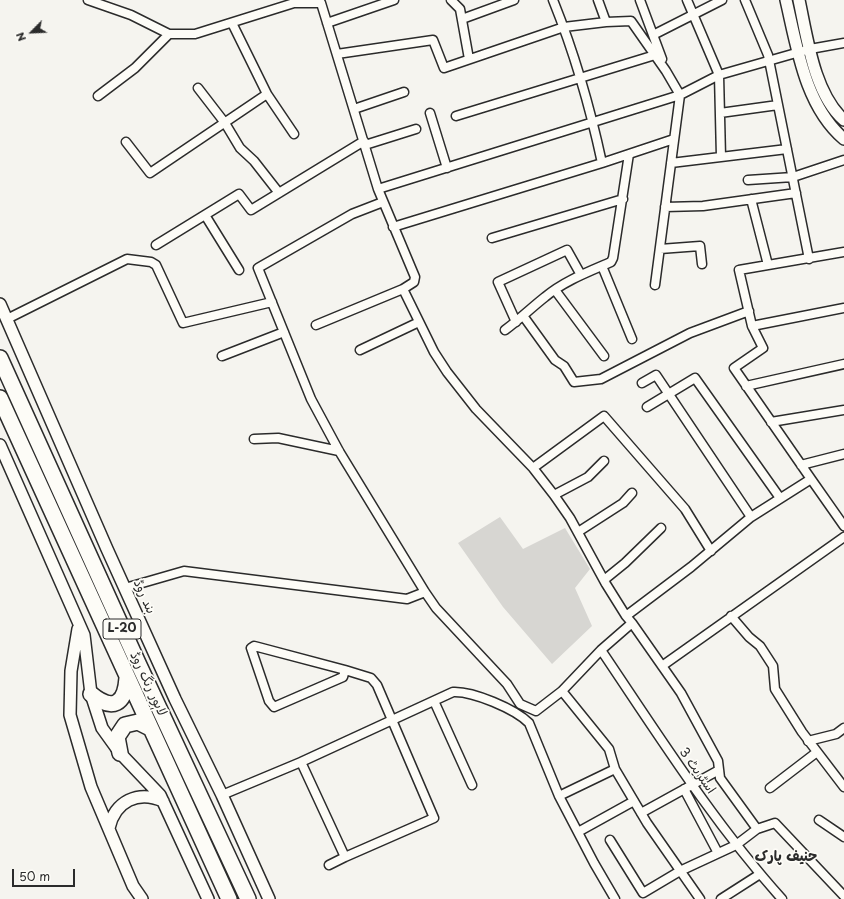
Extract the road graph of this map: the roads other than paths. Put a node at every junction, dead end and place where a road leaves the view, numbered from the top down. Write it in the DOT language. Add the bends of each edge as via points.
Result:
graph roads {
  1 [pos="88,0"];
  2 [pos="394,0"];
  3 [pos="451,0"];
  4 [pos="514,0"];
  5 [pos="553,0"];
  6 [pos="598,0"];
  7 [pos="640,0"];
  8 [pos="687,0"];
  9 [pos="722,0"];
  10 [pos="745,0"];
  11 [pos="786,0"];
  12 [pos="799,0"];
  13 [pos="303,2"];
  14 [pos="693,14"];
  15 [pos="462,19"];
  16 [pos="327,22"];
  17 [pos="606,22"];
  18 [pos="232,23"];
  19 [pos="564,27"];
  20 [pos="169,34"];
  21 [pos="653,35"];
  22 [pos="844,43"];
  23 [pos="810,49"];
  24 [pos="798,53"];
  25 [pos="337,54"];
  26 [pos="655,55"];
  27 [pos="469,59"];
  28 [pos="769,62"];
  29 [pos="666,71"];
  30 [pos="718,75"];
  31 [pos="580,79"];
  32 [pos="198,88"];
  33 [pos="404,92"];
  34 [pos="267,94"];
  35 [pos="680,95"];
  36 [pos="98,96"];
  37 [pos="778,105"];
  38 [pos="354,109"];
  39 [pos="430,113"];
  40 [pos="720,113"];
  41 [pos="456,116"];
  42 [pos="844,120"];
  43 [pos="593,122"];
  44 [pos="225,124"];
  45 [pos="416,129"];
  46 [pos="294,134"];
  47 [pos="674,139"];
  48 [pos="844,139"];
  49 [pos="126,142"];
  50 [pos="364,143"];
  51 [pos="787,149"];
  52 [pos="629,154"];
  53 [pos="721,157"];
  54 [pos="844,160"];
  55 [pos="602,163"];
  56 [pos="671,163"];
  57 [pos="447,168"];
  58 [pos="793,177"];
  59 [pos="748,180"];
  60 [pos="378,189"];
  61 [pos="279,193"];
  62 [pos="796,193"];
  63 [pos="623,199"];
  64 [pos="751,199"];
  65 [pos="383,202"];
  66 [pos="665,207"];
  67 [pos="205,215"];
  68 [pos="393,227"];
  69 [pos="492,238"];
  70 [pos="156,245"];
  71 [pos="660,248"];
  72 [pos="844,252"];
  73 [pos="809,259"];
  74 [pos="702,264"];
  75 [pos="602,266"];
  76 [pos="768,266"];
  77 [pos="239,270"];
  78 [pos="581,275"];
  79 [pos="655,285"];
  80 [pos="403,289"];
  81 [pos="555,290"];
  82 [pos="272,302"];
  83 [pos="0,304"];
  84 [pos="844,308"];
  85 [pos="749,311"];
  86 [pos="524,317"];
  87 [pos="6,318"];
  88 [pos="419,322"];
  89 [pos="516,322"];
  90 [pos="316,325"];
  91 [pos="752,326"];
  92 [pos="505,330"];
  93 [pos="284,332"];
  94 [pos="632,339"];
  95 [pos="360,350"];
  96 [pos="222,356"];
  97 [pos="604,356"];
  98 [pos="0,358"];
  99 [pos="844,364"];
  100 [pos="642,383"];
  101 [pos="746,386"];
  102 [pos="669,394"];
  103 [pos="0,398"];
  104 [pos="646,407"];
  105 [pos="844,410"];
  106 [pos="771,422"];
  107 [pos="254,439"];
  108 [pos="0,445"];
  109 [pos="339,450"];
  110 [pos="844,454"];
  111 [pos="604,461"];
  112 [pos="801,465"];
  113 [pos="533,468"];
  114 [pos="811,479"];
  115 [pos="632,493"];
  116 [pos="554,495"];
  117 [pos="780,498"];
  118 [pos="751,517"];
  119 [pos="844,526"];
  120 [pos="661,528"];
  121 [pos="578,532"];
  122 [pos="844,537"];
  123 [pos="711,551"];
  124 [pos="604,580"];
  125 [pos="125,588"];
  126 [pos="425,592"];
  127 [pos="626,616"];
  128 [pos="731,616"];
  129 [pos="78,620"];
  130 [pos="632,623"];
  131 [pos="601,650"];
  132 [pos="662,666"];
  133 [pos="346,670"];
  134 [pos="127,678"];
  135 [pos="562,691"];
  136 [pos="91,694"];
  137 [pos="434,701"];
  138 [pos="392,720"];
  139 [pos="150,728"];
  140 [pos="844,728"];
  141 [pos="808,740"];
  142 [pos="817,752"];
  143 [pos="120,753"];
  144 [pos="301,762"];
  145 [pos="615,769"];
  146 [pos="719,770"];
  147 [pos="472,785"];
  148 [pos="688,787"];
  149 [pos="844,787"];
  150 [pos="770,788"];
  151 [pos="222,795"];
  152 [pos="559,796"];
  153 [pos="163,801"];
  154 [pos="634,801"];
  155 [pos="641,813"];
  156 [pos="818,820"];
  157 [pos="109,828"];
  158 [pos="756,829"];
  159 [pos="578,832"];
  160 [pos="844,837"];
  161 [pos="610,840"];
  162 [pos="736,845"];
  163 [pos="718,854"];
  164 [pos="345,857"];
  165 [pos="329,864"];
  166 [pos="680,871"];
  167 [pos="760,874"];
  168 [pos="200,884"];
  169 [pos="844,896"];
  170 [pos="142,899"];
  171 [pos="197,899"];
  172 [pos="208,899"];
  173 [pos="229,899"];
  174 [pos="248,899"];
  175 [pos="269,899"];
  176 [pos="615,899"];
  177 [pos="700,899"];
  178 [pos="721,899"];
  179 [pos="782,899"];
  1 -- 20 [label="street" via="131,15"];
  2 -- 16 [label="street"];
  3 -- 15 [label="street" via="460,8"];
  4 -- 15 [label="street"];
  5 -- 19 [label="street"];
  6 -- 17 [label="street"];
  7 -- 21 [label="street"];
  8 -- 14 [label="street"];
  9 -- 14 [label="street"];
  10 -- 28 [label="street"];
  11 -- 24 [label="main road"];
  12 -- 23 [label="main road"];
  13 -- 16 [label="street" via="321,3"];
  13 -- 18 [label="street"];
  14 -- 21 [label="street"];
  14 -- 30 [label="street"];
  15 -- 27 [label="street"];
  16 -- 25 [label="street"];
  17 -- 19 [label="street"];
  17 -- 26 [label="street" via="631,21"];
  18 -- 20 [label="street" via="195,34"];
  18 -- 34 [label="street"];
  19 -- 27 [label="street"];
  19 -- 31 [label="street"];
  20 -- 36 [label="street" via="135,68"];
  21 -- 29 [label="street"];
  22 -- 23 [label="street"];
  23 -- 24 [label="street"];
  23 -- 42 [label="main road" via="819,83 838,115"];
  24 -- 28 [label="street"];
  24 -- 48 [label="main road" via="810,92 832,129"];
  25 -- 27 [label="street" via="433,40 444,68"];
  25 -- 38 [label="street"];
  26 -- 29 [label="street"];
  26 -- 31 [label="street"];
  28 -- 30 [label="street"];
  28 -- 37 [label="street"];
  29 -- 35 [label="street"];
  30 -- 35 [label="street"];
  30 -- 40 [label="street"];
  31 -- 41 [label="street"];
  31 -- 43 [label="street"];
  32 -- 44 [label="street"];
  33 -- 38 [label="street"];
  34 -- 44 [label="street"];
  34 -- 46 [label="street"];
  35 -- 43 [label="street"];
  35 -- 47 [label="street"];
  37 -- 40 [label="street"];
  37 -- 51 [label="street"];
  38 -- 50 [label="street"];
  39 -- 57 [label="street"];
  40 -- 53 [label="street"];
  43 -- 55 [label="street"];
  43 -- 57 [label="street"];
  44 -- 49 [label="street" via="150,173"];
  44 -- 61 [label="street" via="240,148 254,161"];
  45 -- 50 [label="street"];
  47 -- 52 [label="street"];
  47 -- 56 [label="street"];
  50 -- 60 [label="street"];
  50 -- 61 [label="street"];
  51 -- 53 [label="street"];
  51 -- 58 [label="street"];
  52 -- 55 [label="street"];
  52 -- 63 [label="street"];
  53 -- 56 [label="street"];
  54 -- 58 [label="street"];
  55 -- 68 [label="street"];
  56 -- 66 [label="street"];
  57 -- 60 [label="street"];
  58 -- 59 [label="street"];
  58 -- 62 [label="street"];
  60 -- 65 [label="street"];
  61 -- 67 [label="street" via="251,210 239,194"];
  62 -- 64 [label="street"];
  62 -- 73 [label="street"];
  63 -- 69 [label="street"];
  63 -- 75 [label="street" via="613,258 611,262"];
  64 -- 66 [label="street" via="703,206"];
  64 -- 76 [label="street"];
  65 -- 68 [label="street"];
  65 -- 82 [label="street" via="352,214 259,266"];
  66 -- 71 [label="street"];
  67 -- 70 [label="street"];
  67 -- 77 [label="street"];
  68 -- 80 [label="street" via="415,280"];
  71 -- 74 [label="street" via="700,246"];
  71 -- 79 [label="street"];
  72 -- 73 [label="street"];
  73 -- 76 [label="street"];
  75 -- 78 [label="street"];
  75 -- 94 [label="street"];
  76 -- 85 [label="street" via="739,270"];
  78 -- 81 [label="street"];
  78 -- 89 [label="street" via="567,250 498,282"];
  80 -- 88 [label="street"];
  80 -- 90 [label="street"];
  81 -- 86 [label="street"];
  81 -- 97 [label="street"];
  82 -- 87 [label="street" via="183,324 156,265 127,259"];
  82 -- 93 [label="street"];
  83 -- 87 [label="main road, بند روڈ"];
  84 -- 91 [label="street"];
  85 -- 86 [label="street" via="690,333 601,379 574,382"];
  85 -- 91 [label="street"];
  86 -- 89 [label="street"];
  87 -- 125 [label="main road, بند روڈ"];
  88 -- 95 [label="street"];
  88 -- 113 [label="street" via="443,365 476,410"];
  89 -- 92 [label="street"];
  91 -- 101 [label="street" via="763,348 734,368"];
  93 -- 96 [label="street"];
  93 -- 109 [label="street" via="311,399"];
  98 -- 174 [label="highway, لاہور رنگ روڈ / L-20"];
  99 -- 101 [label="street"];
  100 -- 102 [label="street" via="656,375"];
  101 -- 106 [label="street"];
  102 -- 104 [label="street"];
  102 -- 117 [label="street" via="695,378"];
  102 -- 118 [label="street"];
  103 -- 134 [label="highway, لاہور رنگ روڈ / L-20"];
  105 -- 106 [label="street"];
  106 -- 112 [label="street"];
  107 -- 109 [label="street" via="278,438"];
  108 -- 129 [label="main road"];
  109 -- 126 [label="street"];
  110 -- 112 [label="street"];
  111 -- 116 [label="street" via="588,477"];
  112 -- 114 [label="street"];
  113 -- 116 [label="street"];
  113 -- 123 [label="street" via="604,416 685,509"];
  114 -- 117 [label="street"];
  114 -- 119 [label="street"];
  115 -- 121 [label="street" via="623,503"];
  116 -- 121 [label="street"];
  117 -- 118 [label="street"];
  118 -- 123 [label="street"];
  120 -- 124 [label="street"];
  121 -- 124 [label="street"];
  122 -- 128 [label="street"];
  123 -- 127 [label="street"];
  124 -- 127 [label="street"];
  125 -- 126 [label="street" via="184,571 407,598"];
  125 -- 151 [label="main road, بند روڈ"];
  126 -- 135 [label="street" via="436,608 507,684 520,704 536,711"];
  127 -- 130 [label="street"];
  128 -- 132 [label="street"];
  128 -- 141 [label="street" via="764,652 773,666 775,689"];
  129 -- 136 [label="main road" via="84,635"];
  129 -- 157 [label="main road" via="77,644 71,671 70,714 85,769"];
  130 -- 131 [label="street"];
  130 -- 132 [label="street"];
  131 -- 135 [label="street"];
  131 -- 148 [label="street, اسٹریٹ 3"];
  132 -- 146 [label="street" via="681,693 718,761"];
  133 -- 133 [label="street" via="343,677 274,707 251,648 254,646"];
  133 -- 138 [label="street" via="374,680"];
  134 -- 136 [label="highway" via="126,692 115,703 104,704"];
  134 -- 139 [label="highway, لاہور رنگ روڈ / L-20"];
  135 -- 145 [label="street" via="609,749"];
  136 -- 143 [label="main road" via="102,728"];
  137 -- 138 [label="street"];
  137 -- 147 [label="street"];
  137 -- 152 [label="street" via="454,692 463,692 474,694 522,716 533,731"];
  138 -- 144 [label="street"];
  138 -- 164 [label="street" via="434,818"];
  139 -- 143 [label="highway" via="138,722 125,725 117,737"];
  139 -- 173 [label="highway, لاہور رنگ روڈ / L-20"];
  140 -- 141 [label="street" via="836,734"];
  141 -- 142 [label="street"];
  142 -- 149 [label="street"];
  142 -- 150 [label="street"];
  143 -- 153 [label="main road" via="155,789"];
  144 -- 151 [label="street"];
  144 -- 164 [label="street"];
  145 -- 152 [label="street"];
  145 -- 154 [label="street"];
  146 -- 148 [label="street"];
  146 -- 158 [label="street" via="720,778"];
  148 -- 155 [label="street"];
  148 -- 162 [label="street, اسٹریٹ 3"];
  148 -- 163 [label="street"];
  151 -- 175 [label="main road, بند روڈ"];
  152 -- 159 [label="street"];
  153 -- 157 [label="main road" via="146,796 129,799 115,811"];
  153 -- 168 [label="main road"];
  154 -- 155 [label="street"];
  154 -- 159 [label="street"];
  155 -- 166 [label="street"];
  156 -- 160 [label="street"];
  157 -- 170 [label="main road" via="133,886"];
  158 -- 162 [label="street"];
  158 -- 169 [label="street" via="775,823"];
  159 -- 176 [label="street"];
  161 -- 166 [label="street" via="643,893"];
  162 -- 163 [label="street"];
  162 -- 167 [label="street, اسٹریٹ 3"];
  163 -- 166 [label="street"];
  164 -- 165 [label="street"];
  166 -- 177 [label="street"];
  167 -- 178 [label="street"];
  167 -- 179 [label="street, اسٹریٹ 3"];
  168 -- 171 [label="main road"];
  168 -- 172 [label="main road"];
}
